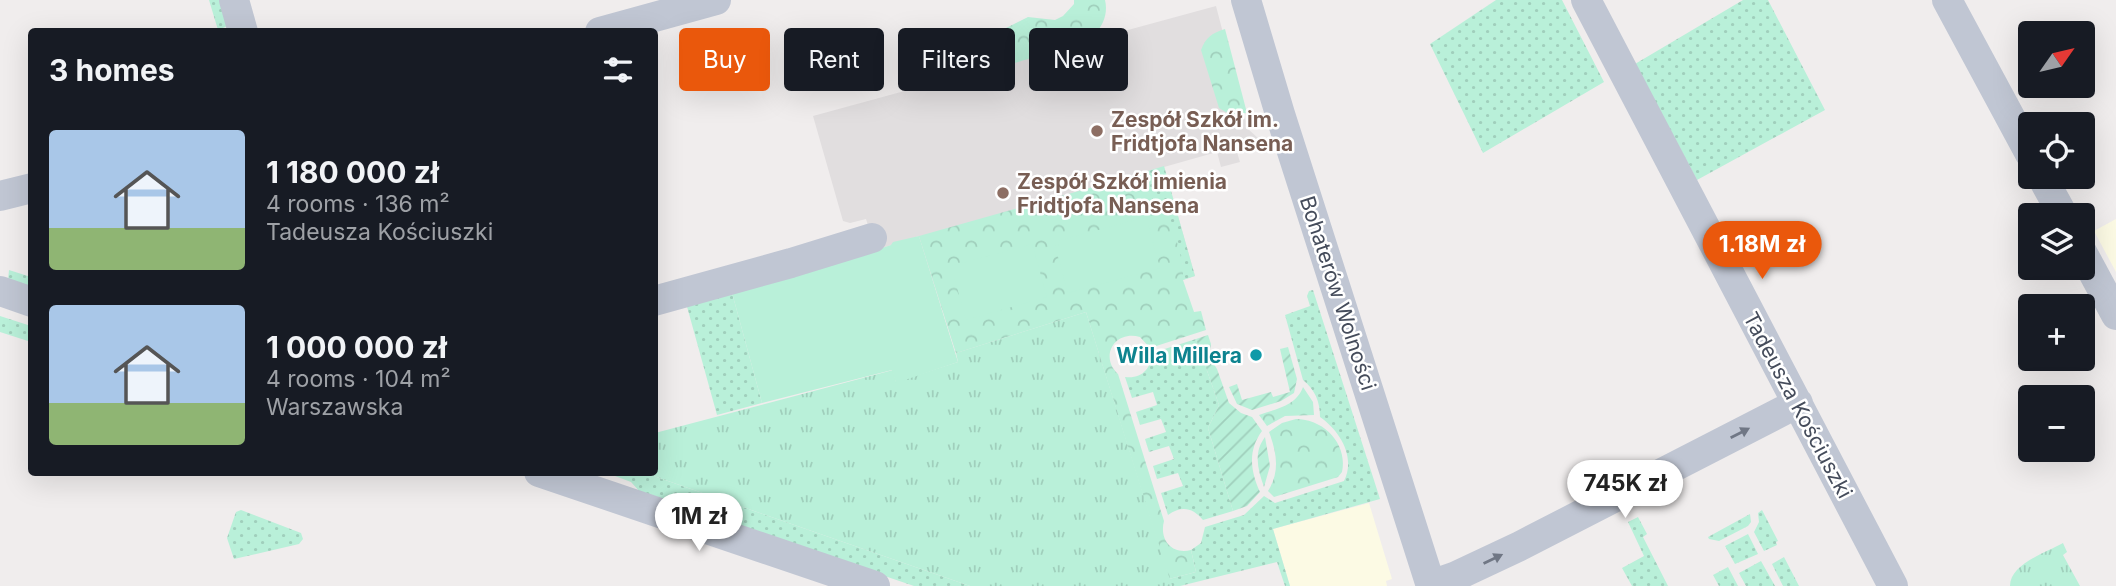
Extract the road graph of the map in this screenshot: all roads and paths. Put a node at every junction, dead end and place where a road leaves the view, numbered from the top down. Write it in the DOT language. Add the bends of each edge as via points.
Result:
graph roads {
  1 [pos="234,0"];
  2 [pos="716,0"];
  3 [pos="1246,0"];
  4 [pos="1586,0"];
  5 [pos="1947,0"];
  6 [pos="242,28"];
  7 [pos="614,28"];
  8 [pos="2018,132"];
  9 [pos="28,189"];
  10 [pos="0,196"];
  11 [pos="872,237"];
  12 [pos="2095,276"];
  13 [pos="0,291"];
  14 [pos="658,300"];
  15 [pos="28,301"];
  16 [pos="2116,316"];
  17 [pos="1798,403"];
  18 [pos="551,476"];
  19 [pos="875,586"];
  20 [pos="1431,586"];
  21 [pos="1893,586"];
  1 -- 6 [label="street"];
  2 -- 7 [label="street"];
  3 -- 20 [label="street, Bohaterów Wolności"];
  4 -- 17 [label="street, Tadeusza Kościuszki"];
  5 -- 8 [label="street"];
  9 -- 10 [label="street"];
  11 -- 14 [label="street"];
  12 -- 16 [label="street"];
  13 -- 15 [label="street"];
  20 -- 17 [label="street, one-way" via="1520,546"];
  17 -- 21 [label="street, Tadeusza Kościuszki"];
  18 -- 19 [label="street"];
}
